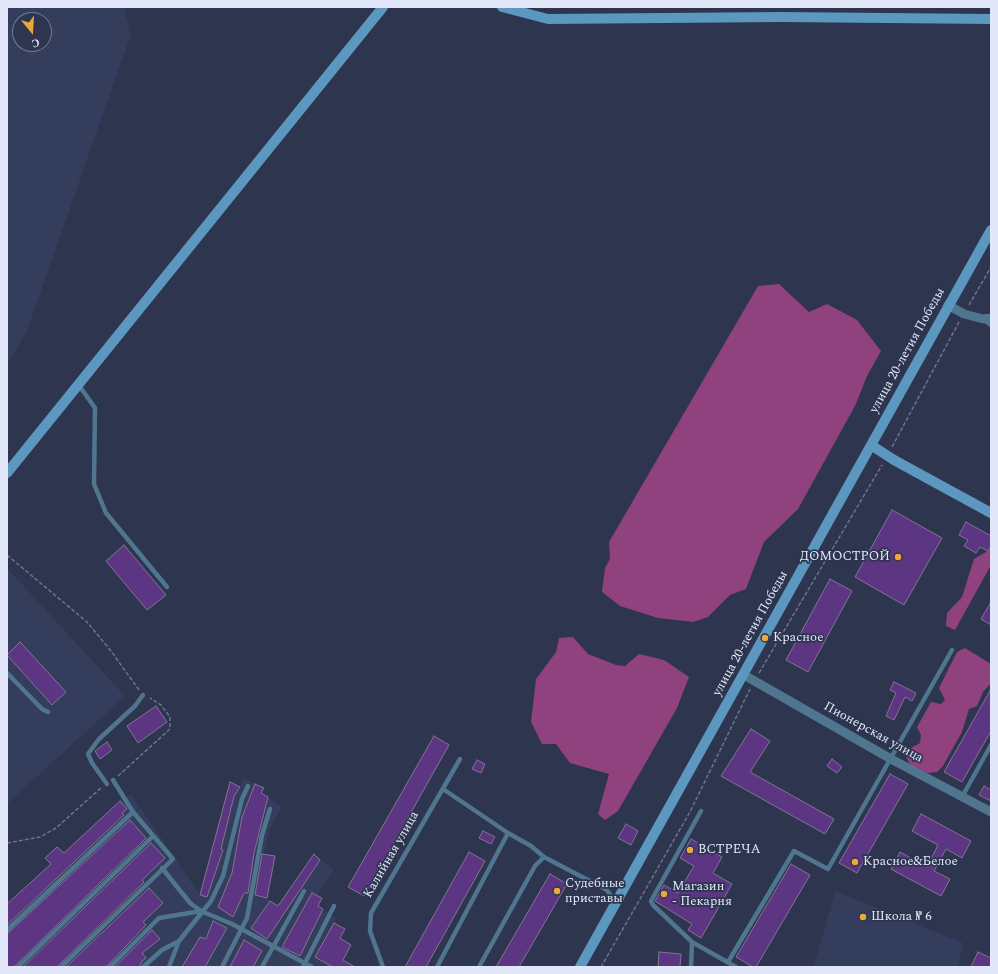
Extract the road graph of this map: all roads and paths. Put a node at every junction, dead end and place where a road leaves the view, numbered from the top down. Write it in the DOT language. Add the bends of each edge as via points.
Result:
graph roads {
  1 [pos="383,7"];
  2 [pos="502,7"];
  3 [pos="991,19"];
  4 [pos="991,230"];
  5 [pos="991,267"];
  6 [pos="948,305"];
  7 [pos="964,314"];
  8 [pos="987,318"];
  9 [pos="991,325"];
  10 [pos="78,384"];
  11 [pos="871,445"];
  12 [pos="887,455"];
  13 [pos="7,473"];
  14 [pos="991,513"];
  15 [pos="7,555"];
  16 [pos="166,587"];
  17 [pos="952,650"];
  18 [pos="7,673"];
  19 [pos="744,675"];
  20 [pos="754,681"];
  21 [pos="144,695"];
  22 [pos="48,712"];
  23 [pos="991,745"];
  24 [pos="460,759"];
  25 [pos="891,759"];
  26 [pos="113,780"];
  27 [pos="107,784"];
  28 [pos="248,786"];
  29 [pos="443,789"];
  30 [pos="962,797"];
  31 [pos="270,809"];
  32 [pos="701,811"];
  33 [pos="133,812"];
  34 [pos="991,812"];
  35 [pos="508,833"];
  36 [pos="153,836"];
  37 [pos="7,842"];
  38 [pos="544,857"];
  39 [pos="162,868"];
  40 [pos="304,891"];
  41 [pos="616,904"];
  42 [pos="334,906"];
  43 [pos="201,911"];
  44 [pos="242,929"];
  45 [pos="7,930"];
  46 [pos="180,941"];
  47 [pos="692,942"];
  48 [pos="273,946"];
  49 [pos="728,962"];
  50 [pos="304,965"];
  51 [pos="18,967"];
  52 [pos="61,967"];
  53 [pos="110,967"];
  54 [pos="143,967"];
  55 [pos="169,967"];
  56 [pos="222,967"];
  57 [pos="262,967"];
  58 [pos="312,967"];
  59 [pos="383,967"];
  60 [pos="438,967"];
  61 [pos="479,967"];
  62 [pos="580,967"];
  63 [pos="601,967"];
  64 [pos="691,967"];
  65 [pos="736,967"];
  1 -- 10 [label="street"];
  2 -- 3 [label="street" via="548,19 781,16"];
  4 -- 6 [label="street, улица 20-летия Победы"];
  5 -- 7 [label="path"];
  6 -- 7 [label="street"];
  6 -- 11 [label="street, улица 20-летия Победы"];
  7 -- 8 [label="street"];
  7 -- 12 [label="path"];
  8 -- 9 [label="lane"];
  10 -- 13 [label="street"];
  10 -- 16 [label="lane" via="95,408 94,484 106,513"];
  11 -- 12 [label="street"];
  11 -- 19 [label="street, улица 20-летия Победы"];
  12 -- 14 [label="street"];
  12 -- 20 [label="path"];
  15 -- 21 [label="path" via="87,622"];
  17 -- 25 [label="lane"];
  18 -- 22 [label="lane"];
  19 -- 20 [label="street, Пионерская улица"];
  19 -- 41 [label="street, улица 20-летия Победы"];
  20 -- 25 [label="street, Пионерская улица"];
  20 -- 63 [label="path" via="690,812"];
  21 -- 26 [label="path" via="161,705 170,717 170,729"];
  21 -- 27 [label="lane" via="99,739 88,754"];
  23 -- 30 [label="lane"];
  24 -- 29 [label="lane, Калийная улица"];
  25 -- 30 [label="street, Пионерская улица"];
  25 -- 49 [label="lane" via="828,869 794,851"];
  26 -- 33 [label="lane"];
  27 -- 37 [label="path" via="56,828 40,836"];
  28 -- 43 [label="lane" via="242,799 224,876 211,901"];
  29 -- 35 [label="lane"];
  29 -- 59 [label="lane, Калийная улица" via="371,913 370,931"];
  30 -- 34 [label="street, Пионерская улица"];
  31 -- 44 [label="lane" via="262,835 247,918"];
  32 -- 47 [label="lane" via="651,901"];
  33 -- 36 [label="lane"];
  33 -- 45 [label="lane"];
  35 -- 38 [label="lane"];
  35 -- 60 [label="lane"];
  36 -- 39 [label="lane" via="173,859"];
  36 -- 51 [label="lane"];
  38 -- 41 [label="lane" via="606,890"];
  38 -- 61 [label="lane" via="535,866"];
  39 -- 43 [label="lane" via="190,903"];
  39 -- 52 [label="lane"];
  40 -- 48 [label="lane"];
  41 -- 62 [label="street, улица 20-летия Победы"];
  42 -- 50 [label="lane"];
  43 -- 44 [label="lane"];
  43 -- 46 [label="lane"];
  43 -- 53 [label="lane" via="159,918"];
  44 -- 48 [label="lane"];
  44 -- 56 [label="lane"];
  46 -- 54 [label="lane" via="162,950"];
  46 -- 55 [label="lane"];
  47 -- 49 [label="lane"];
  47 -- 64 [label="lane"];
  48 -- 50 [label="lane"];
  48 -- 57 [label="lane"];
  49 -- 65 [label="lane"];
  50 -- 58 [label="lane"];
}
